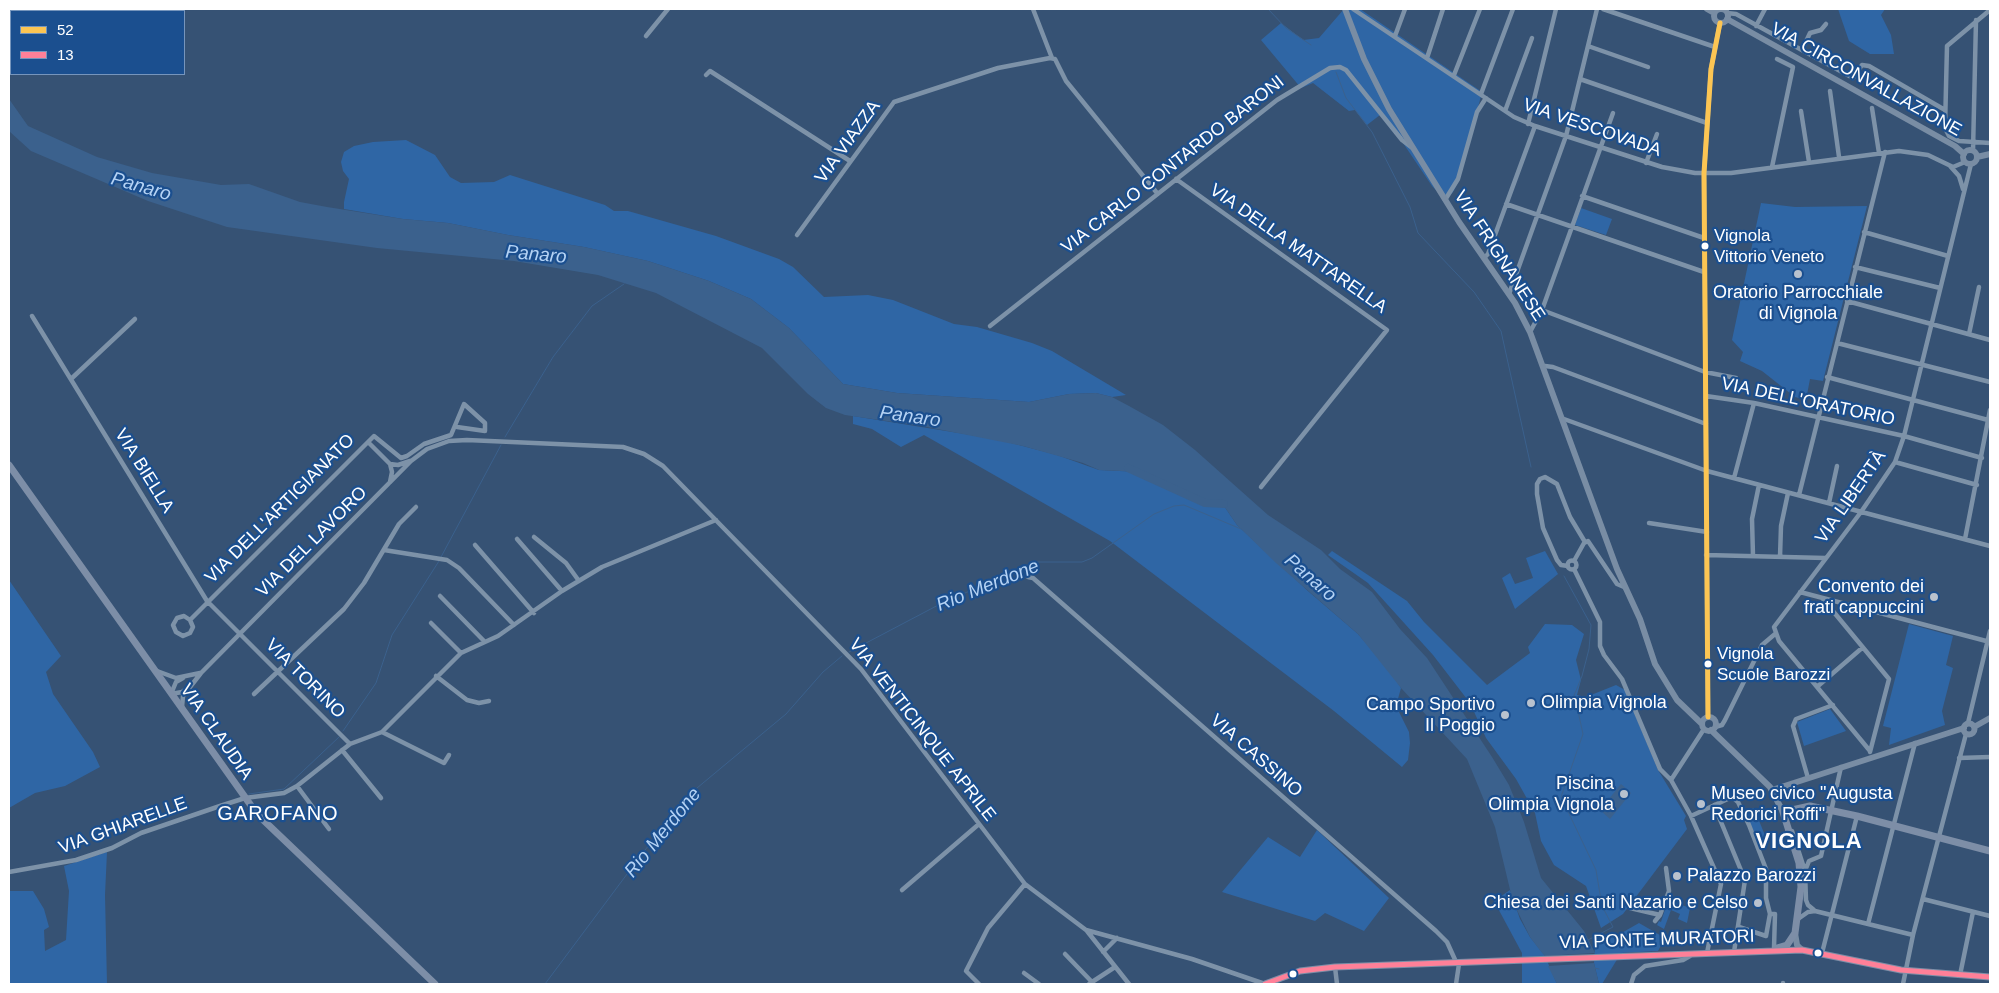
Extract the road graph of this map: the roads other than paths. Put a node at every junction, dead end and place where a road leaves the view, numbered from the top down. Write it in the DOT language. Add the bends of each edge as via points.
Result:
graph roads {
  1 [pos="668,9"];
  2 [pos="1033,9"];
  3 [pos="1345,9"];
  4 [pos="1354,9"];
  5 [pos="1404,9"];
  6 [pos="1444,9"];
  7 [pos="1480,9"];
  8 [pos="1514,9"];
  9 [pos="1556,9"];
  10 [pos="1597,9"];
  11 [pos="1603,9"];
  12 [pos="1707,9"];
  13 [pos="1765,9"];
  14 [pos="1990,10"];
  15 [pos="1714,13"];
  16 [pos="1725,13"];
  17 [pos="1976,20"];
  18 [pos="1720,23"];
  19 [pos="1826,24"];
  20 [pos="1756,26"];
  21 [pos="646,36"];
  22 [pos="1395,36"];
  23 [pos="1532,38"];
  24 [pos="1588,46"];
  25 [pos="1715,47"];
  26 [pos="1802,50"];
  27 [pos="1052,58"];
  28 [pos="1427,58"];
  29 [pos="1777,59"];
  30 [pos="1648,67"];
  31 [pos="706,75"];
  32 [pos="1454,76"];
  33 [pos="1580,79"];
  34 [pos="1830,91"];
  35 [pos="1481,94"];
  36 [pos="1486,98"];
  37 [pos="1872,108"];
  38 [pos="1801,110"];
  39 [pos="1945,110"];
  40 [pos="1505,112"];
  41 [pos="1613,113"];
  42 [pos="1707,123"];
  43 [pos="1528,124"];
  44 [pos="1534,126"];
  45 [pos="1657,134"];
  46 [pos="1566,136"];
  47 [pos="1974,143"];
  48 [pos="1990,144"];
  49 [pos="1413,147"];
  50 [pos="1600,148"];
  51 [pos="1973,151"];
  52 [pos="1879,152"];
  53 [pos="1885,152"];
  54 [pos="1964,154"];
  55 [pos="1990,154"];
  56 [pos="1839,157"];
  57 [pos="1977,157"];
  58 [pos="850,161"];
  59 [pos="1809,162"];
  60 [pos="1646,163"];
  61 [pos="1968,163"];
  62 [pos="1949,165"];
  63 [pos="1772,167"];
  64 [pos="1704,173"];
  65 [pos="1176,179"];
  66 [pos="1964,192"];
  67 [pos="1157,194"];
  68 [pos="1582,196"];
  69 [pos="1445,200"];
  70 [pos="1506,204"];
  71 [pos="1539,216"];
  72 [pos="1571,226"];
  73 [pos="1864,232"];
  74 [pos="797,235"];
  75 [pos="1704,238"];
  76 [pos="1948,256"];
  77 [pos="1484,258"];
  78 [pos="1855,267"];
  79 [pos="1704,272"];
  80 [pos="1980,287"];
  81 [pos="1940,288"];
  82 [pos="1509,294"];
  83 [pos="1847,301"];
  84 [pos="1542,310"];
  85 [pos="32,316"];
  86 [pos="135,319"];
  87 [pos="1931,324"];
  88 [pos="990,326"];
  89 [pos="1530,332"];
  90 [pos="1969,334"];
  91 [pos="1990,340"];
  92 [pos="1837,343"];
  93 [pos="1545,366"];
  94 [pos="1920,366"];
  95 [pos="1705,372"];
  96 [pos="1736,378"];
  97 [pos="1828,378"];
  98 [pos="71,379"];
  99 [pos="1990,382"];
  100 [pos="1706,396"];
  101 [pos="1912,400"];
  102 [pos="1754,403"];
  103 [pos="1990,410"];
  104 [pos="1817,417"];
  105 [pos="1564,420"];
  106 [pos="1988,420"];
  107 [pos="1706,424"];
  108 [pos="456,426"];
  109 [pos="1904,436"];
  110 [pos="449,441"];
  111 [pos="368,442"];
  112 [pos="1982,458"];
  113 [pos="411,461"];
  114 [pos="1895,462"];
  115 [pos="390,464"];
  116 [pos="9,465"];
  117 [pos="1837,466"];
  118 [pos="1707,471"];
  119 [pos="1734,478"];
  120 [pos="390,483"];
  121 [pos="1759,485"];
  122 [pos="1976,485"];
  123 [pos="1261,487"];
  124 [pos="1788,492"];
  125 [pos="1798,495"];
  126 [pos="1829,503"];
  127 [pos="416,507"];
  128 [pos="1861,512"];
  129 [pos="716,520"];
  130 [pos="1649,523"];
  131 [pos="1706,532"];
  132 [pos="534,536"];
  133 [pos="516,539"];
  134 [pos="1965,539"];
  135 [pos="1585,542"];
  136 [pos="474,544"];
  137 [pos="1990,546"];
  138 [pos="384,550"];
  139 [pos="1706,555"];
  140 [pos="1753,556"];
  141 [pos="1780,557"];
  142 [pos="1825,558"];
  143 [pos="1574,561"];
  144 [pos="1568,566"];
  145 [pos="1574,569"];
  146 [pos="1028,577"];
  147 [pos="579,582"];
  148 [pos="1624,588"];
  149 [pos="562,591"];
  150 [pos="1800,592"];
  151 [pos="440,596"];
  152 [pos="1822,598"];
  153 [pos="207,601"];
  154 [pos="534,613"];
  155 [pos="190,620"];
  156 [pos="431,623"];
  157 [pos="514,625"];
  158 [pos="1990,631"];
  159 [pos="241,633"];
  160 [pos="1775,634"];
  161 [pos="484,640"];
  162 [pos="1989,642"];
  163 [pos="1862,648"];
  164 [pos="461,653"];
  165 [pos="153,670"];
  166 [pos="278,671"];
  167 [pos="201,672"];
  168 [pos="436,676"];
  169 [pos="184,677"];
  170 [pos="1818,686"];
  171 [pos="188,688"];
  172 [pos="171,694"];
  173 [pos="254,694"];
  174 [pos="489,701"];
  175 [pos="1833,704"];
  176 [pos="183,711"];
  177 [pos="1708,717"];
  178 [pos="1990,718"];
  179 [pos="1708,728"];
  180 [pos="1968,728"];
  181 [pos="382,732"];
  182 [pos="1915,742"];
  183 [pos="350,744"];
  184 [pos="342,750"];
  185 [pos="1870,754"];
  186 [pos="449,755"];
  187 [pos="1990,757"];
  188 [pos="1959,758"];
  189 [pos="1841,767"];
  190 [pos="1808,778"];
  191 [pos="1671,780"];
  192 [pos="297,786"];
  193 [pos="1772,790"];
  194 [pos="245,798"];
  195 [pos="381,798"];
  196 [pos="1714,805"];
  197 [pos="1832,811"];
  198 [pos="1783,812"];
  199 [pos="1692,816"];
  200 [pos="1857,816"];
  201 [pos="979,824"];
  202 [pos="1894,825"];
  203 [pos="329,829"];
  204 [pos="1939,837"];
  205 [pos="1990,851"];
  206 [pos="1666,868"];
  207 [pos="1805,871"];
  208 [pos="9,872"];
  209 [pos="1025,884"];
  210 [pos="902,890"];
  211 [pos="1922,899"];
  212 [pos="1630,908"];
  213 [pos="1815,911"];
  214 [pos="1973,912"];
  215 [pos="1770,914"];
  216 [pos="1660,915"];
  217 [pos="1831,915"];
  218 [pos="1990,916"];
  219 [pos="1798,919"];
  220 [pos="1655,921"];
  221 [pos="1868,924"];
  222 [pos="1739,927"];
  223 [pos="1086,930"];
  224 [pos="1795,933"];
  225 [pos="1913,935"];
  226 [pos="1117,938"];
  227 [pos="1770,949"];
  228 [pos="1802,950"];
  229 [pos="1103,952"];
  230 [pos="1734,952"];
  231 [pos="1707,953"];
  232 [pos="1822,953"];
  233 [pos="1065,954"];
  234 [pos="1693,954"];
  235 [pos="1458,964"];
  236 [pos="1115,967"];
  237 [pos="1336,967"];
  238 [pos="1905,970"];
  239 [pos="1024,972"];
  240 [pos="1960,975"];
  241 [pos="1990,978"];
  242 [pos="977,983"];
  243 [pos="1090,983"];
  244 [pos="435,984"];
  245 [pos="1039,984"];
  246 [pos="1129,984"];
  247 [pos="1265,984"];
  248 [pos="1337,984"];
  249 [pos="1456,984"];
  250 [pos="1631,984"];
  251 [pos="1903,984"];
  1 -- 21 [label="street"];
  2 -- 27 [label="street"];
  3 -- 49 [label="main road, VIA FRIGNANESE" via="1377,86"];
  4 -- 22 [label="street, VIA VESCOVADA"];
  5 -- 22 [label="street"];
  6 -- 28 [label="street"];
  7 -- 32 [label="street"];
  8 -- 35 [label="street"];
  9 -- 43 [label="street"];
  10 -- 24 [label="street"];
  11 -- 25 [label="street"];
  12 -- 15 [label="main road"];
  13 -- 20 [label="street"];
  14 -- 17 [label="street"];
  15 -- 16 [label="main road"];
  15 -- 18 [label="main road" via="1714,20"];
  16 -- 18 [label="main road"];
  16 -- 20 [label="street" via="1736,14"];
  16 -- 54 [label="main road, VIA CIRCONVALLAZIONE"];
  17 -- 39 [label="street" via="1946,46"];
  17 -- 47 [label="street"];
  18 -- 25 [label="street"];
  19 -- 26 [label="street" via="1810,34"];
  20 -- 26 [label="street"];
  22 -- 28 [label="street, VIA VESCOVADA"];
  23 -- 40 [label="street"];
  24 -- 30 [label="street"];
  24 -- 33 [label="street"];
  25 -- 42 [label="street"];
  26 -- 39 [label="street" via="1853,78 1862,65 1869,66"];
  27 -- 58 [label="street, VIA VIAZZA" via="998,68 894,102"];
  27 -- 67 [label="street"];
  28 -- 32 [label="street, VIA VESCOVADA"];
  29 -- 63 [label="street" via="1794,67"];
  31 -- 58 [label="street" via="710,70"];
  32 -- 35 [label="street, VIA VESCOVADA"];
  33 -- 42 [label="street"];
  33 -- 46 [label="street"];
  34 -- 56 [label="street"];
  35 -- 36 [label="street, VIA VESCOVADA"];
  36 -- 40 [label="street, VIA VESCOVADA"];
  36 -- 69 [label="street" via="1477,112 1458,179"];
  37 -- 52 [label="street"];
  38 -- 59 [label="street"];
  39 -- 47 [label="street" via="1945,128 1949,136"];
  40 -- 43 [label="street, VIA VESCOVADA"];
  41 -- 50 [label="street"];
  42 -- 64 [label="street"];
  43 -- 44 [label="street, VIA VESCOVADA"];
  44 -- 46 [label="street, VIA VESCOVADA"];
  44 -- 70 [label="street"];
  45 -- 60 [label="street"];
  46 -- 50 [label="street, VIA VESCOVADA"];
  46 -- 71 [label="street"];
  47 -- 48 [label="street"];
  47 -- 51 [label="street"];
  49 -- 65 [label="street, VIA CARLO CONTARDO BARONI" via="1406,144 1346,70 1337,67 1277,100"];
  49 -- 69 [label="main road, VIA FRIGNANESE"];
  50 -- 60 [label="street, VIA VESCOVADA"];
  50 -- 68 [label="street"];
  51 -- 54 [label="main road" via="1968,150"];
  51 -- 57 [label="main road"];
  52 -- 53 [label="street, VIA VESCOVADA"];
  52 -- 56 [label="street, VIA VESCOVADA"];
  53 -- 62 [label="street, VIA VESCOVADA" via="1921,153"];
  53 -- 73 [label="street"];
  54 -- 61 [label="main road"];
  55 -- 57 [label="main road"];
  56 -- 59 [label="street, VIA VESCOVADA"];
  57 -- 61 [label="main road" via="1976,162"];
  58 -- 74 [label="street, VIA VIAZZA"];
  59 -- 63 [label="street, VIA VESCOVADA"];
  60 -- 64 [label="street, VIA VESCOVADA" via="1677,171"];
  61 -- 62 [label="street" via="1956,167"];
  61 -- 66 [label="street, VIA LIBERTÀ"];
  62 -- 66 [label="street" via="1959,176"];
  63 -- 64 [label="street, VIA VESCOVADA"];
  64 -- 75 [label="street"];
  65 -- 67 [label="street, VIA CARLO CONTARDO BARONI"];
  65 -- 123 [label="street, VIA DELLA MATTARELLA" via="1387,330"];
  66 -- 76 [label="street, VIA LIBERTÀ"];
  67 -- 88 [label="street, VIA CARLO CONTARDO BARONI"];
  68 -- 72 [label="street"];
  68 -- 75 [label="street"];
  69 -- 77 [label="main road, VIA FRIGNANESE"];
  70 -- 71 [label="street"];
  70 -- 77 [label="street"];
  71 -- 72 [label="street"];
  71 -- 82 [label="street"];
  72 -- 79 [label="street"];
  72 -- 84 [label="street"];
  73 -- 76 [label="street"];
  73 -- 78 [label="street"];
  75 -- 79 [label="street"];
  76 -- 81 [label="street, VIA LIBERTÀ"];
  77 -- 82 [label="main road, VIA FRIGNANESE"];
  78 -- 81 [label="street"];
  78 -- 83 [label="street"];
  79 -- 95 [label="street"];
  80 -- 90 [label="street"];
  81 -- 87 [label="street, VIA LIBERTÀ"];
  82 -- 89 [label="main road, VIA FRIGNANESE"];
  83 -- 87 [label="street"];
  83 -- 92 [label="street"];
  84 -- 89 [label="street"];
  84 -- 95 [label="street"];
  85 -- 98 [label="street, VIA BIELLA"];
  86 -- 98 [label="street"];
  87 -- 90 [label="street"];
  87 -- 94 [label="street, VIA LIBERTÀ"];
  89 -- 93 [label="main road, VIA FRIGNANESE"];
  90 -- 91 [label="street"];
  92 -- 94 [label="street"];
  92 -- 97 [label="street"];
  93 -- 105 [label="main road, VIA FRIGNANESE"];
  93 -- 107 [label="street"];
  94 -- 99 [label="street"];
  94 -- 101 [label="street, VIA LIBERTÀ"];
  95 -- 96 [label="street"];
  95 -- 100 [label="street"];
  97 -- 101 [label="street"];
  97 -- 104 [label="street"];
  98 -- 153 [label="street, VIA BIELLA"];
  100 -- 102 [label="street, VIA DELL'ORATORIO"];
  100 -- 107 [label="street"];
  101 -- 106 [label="street"];
  101 -- 109 [label="street, VIA LIBERTÀ"];
  102 -- 104 [label="street, VIA DELL'ORATORIO"];
  102 -- 119 [label="street"];
  103 -- 106 [label="street"];
  104 -- 109 [label="street, VIA DELL'ORATORIO"];
  104 -- 125 [label="street"];
  105 -- 118 [label="street"];
  105 -- 148 [label="main road, VIA FRIGNANESE"];
  106 -- 112 [label="street"];
  107 -- 118 [label="street"];
  108 -- 108 [label="street" via="464,404 485,423 485,431"];
  108 -- 111 [label="street" via="452,435 424,444 400,458 374,436"];
  109 -- 112 [label="street, VIA DELL'ORATORIO"];
  109 -- 114 [label="street, VIA LIBERTÀ"];
  110 -- 113 [label="street, VIA DEL LAVORO" via="427,449"];
  110 -- 129 [label="street, VIA VENTICINQUE APRILE" via="623,447 644,454 663,466"];
  111 -- 115 [label="street, VIA DELL'ARTIGIANATO"];
  111 -- 153 [label="street, VIA DELL'ARTIGIANATO"];
  112 -- 122 [label="street"];
  113 -- 115 [label="street"];
  113 -- 120 [label="street, VIA DEL LAVORO"];
  114 -- 122 [label="street"];
  114 -- 128 [label="street, VIA LIBERTÀ"];
  115 -- 120 [label="street"];
  116 -- 165 [label="main road, VIA CLAUDIA"];
  117 -- 126 [label="street"];
  118 -- 119 [label="street"];
  118 -- 131 [label="street"];
  119 -- 121 [label="street"];
  120 -- 159 [label="street, VIA DEL LAVORO"];
  121 -- 124 [label="street"];
  121 -- 140 [label="street" via="1752,519"];
  122 -- 134 [label="street"];
  124 -- 125 [label="street"];
  124 -- 141 [label="street"];
  125 -- 126 [label="street"];
  126 -- 128 [label="street"];
  127 -- 138 [label="street" via="399,524"];
  128 -- 134 [label="street"];
  128 -- 142 [label="street, VIA LIBERTÀ"];
  129 -- 147 [label="street" via="634,553"];
  129 -- 201 [label="street, VIA VENTICINQUE APRILE" via="861,669"];
  130 -- 131 [label="street"];
  131 -- 139 [label="street"];
  132 -- 147 [label="street" via="566,563"];
  133 -- 149 [label="street"];
  134 -- 137 [label="street"];
  135 -- 143 [label="street"];
  135 -- 144 [label="street" via="1570,517 1557,484 1545,477 1540,479 1537,494 1543,528 1557,560"];
  135 -- 148 [label="street" via="1591,544 1619,587"];
  136 -- 154 [label="street"];
  138 -- 157 [label="street" via="442,560 459,568"];
  138 -- 166 [label="street" via="344,609"];
  139 -- 140 [label="street"];
  139 -- 177 [label="street"];
  140 -- 141 [label="street"];
  141 -- 142 [label="street"];
  142 -- 150 [label="street, VIA LIBERTÀ"];
  143 -- 144 [label="street"];
  143 -- 145 [label="street"];
  144 -- 145 [label="street"];
  145 -- 191 [label="street" via="1599,618 1600,646 1604,656 1622,679 1660,769"];
  146 -- 235 [label="street, VIA CASSINO" via="1033,578 1436,931 1447,942"];
  147 -- 149 [label="street"];
  148 -- 179 [label="main road, VIA FRIGNANESE" via="1665,681 1677,700"];
  149 -- 154 [label="street"];
  150 -- 152 [label="street"];
  150 -- 160 [label="street, VIA LIBERTÀ" via="1776,622"];
  151 -- 161 [label="street"];
  152 -- 162 [label="street"];
  152 -- 163 [label="street"];
  153 -- 155 [label="street, VIA DELL'ARTIGIANATO"];
  153 -- 159 [label="street, VIA BIELLA"];
  154 -- 157 [label="street"];
  155 -- 155 [label="street, VIA DELL'ARTIGIANATO" via="184,616 177,618 173,625 176,632 182,636 190,633"];
  156 -- 164 [label="street"];
  157 -- 161 [label="street" via="498,636"];
  158 -- 162 [label="street"];
  159 -- 166 [label="street, VIA TORINO"];
  159 -- 167 [label="street, VIA DEL LAVORO"];
  160 -- 170 [label="street"];
  160 -- 179 [label="street, VIA LIBERTÀ" via="1762,645 1722,725"];
  161 -- 164 [label="street"];
  162 -- 180 [label="street"];
  163 -- 170 [label="street"];
  163 -- 185 [label="street" via="1890,679"];
  164 -- 168 [label="street"];
  165 -- 169 [label="street" via="168,677"];
  165 -- 172 [label="main road, VIA CLAUDIA"];
  166 -- 173 [label="street"];
  166 -- 183 [label="street, VIA TORINO"];
  167 -- 169 [label="street"];
  167 -- 171 [label="street, VIA DEL LAVORO"];
  168 -- 174 [label="street" via="467,700"];
  168 -- 181 [label="street"];
  169 -- 172 [label="street" via="176,682"];
  170 -- 175 [label="street"];
  171 -- 172 [label="street"];
  171 -- 176 [label="street" via="183,696"];
  172 -- 176 [label="main road, VIA CLAUDIA"];
  175 -- 185 [label="street"];
  175 -- 190 [label="street" via="1796,719 1793,726"];
  176 -- 194 [label="main road, VIA CLAUDIA"];
  177 -- 179 [label="main road"];
  177 -- 179 [label="main road" via="1714,720"];
  178 -- 180 [label="main road"];
  179 -- 191 [label="street, VIA LIBERTÀ"];
  179 -- 193 [label="main road"];
  180 -- 182 [label="main road"];
  180 -- 188 [label="street"];
  181 -- 183 [label="street"];
  181 -- 186 [label="street" via="444,762"];
  182 -- 185 [label="main road"];
  182 -- 202 [label="street"];
  183 -- 184 [label="street"];
  184 -- 192 [label="street"];
  184 -- 195 [label="street"];
  185 -- 189 [label="main road"];
  187 -- 188 [label="street"];
  188 -- 204 [label="street"];
  189 -- 190 [label="main road"];
  189 -- 197 [label="street"];
  190 -- 193 [label="main road"];
  191 -- 199 [label="street"];
  192 -- 194 [label="street" via="284,793"];
  192 -- 203 [label="street"];
  193 -- 198 [label="main road"];
  194 -- 208 [label="street, VIA GHIARELLE" via="141,833 112,848 76,860"];
  194 -- 244 [label="main road, VIA CLAUDIA" via="272,830"];
  196 -- 199 [label="street"];
  196 -- 215 [label="street" via="1732,797 1750,824 1768,876 1766,898"];
  196 -- 222 [label="street" via="1745,880"];
  197 -- 198 [label="main road" via="1810,806"];
  197 -- 200 [label="main road"];
  197 -- 207 [label="street" via="1822,856 1809,861"];
  198 -- 207 [label="street"];
  198 -- 219 [label="main road" via="1801,871"];
  199 -- 231 [label="street" via="1721,884"];
  200 -- 202 [label="main road"];
  200 -- 217 [label="street"];
  201 -- 209 [label="street, VIA VENTICINQUE APRILE"];
  201 -- 210 [label="street"];
  202 -- 204 [label="main road"];
  202 -- 221 [label="street"];
  204 -- 205 [label="main road"];
  204 -- 211 [label="street"];
  206 -- 216 [label="street" via="1669,891"];
  207 -- 213 [label="street" via="1806,900"];
  209 -- 223 [label="street, VIA VENTICINQUE APRILE"];
  209 -- 242 [label="street" via="988,928 966,970"];
  211 -- 214 [label="street"];
  211 -- 225 [label="street"];
  212 -- 216 [label="street"];
  213 -- 217 [label="street"];
  213 -- 219 [label="street"];
  214 -- 218 [label="street"];
  214 -- 240 [label="street"];
  215 -- 222 [label="street" via="1766,936"];
  215 -- 227 [label="street" via="1776,914"];
  216 -- 220 [label="street"];
  217 -- 221 [label="street"];
  217 -- 232 [label="street"];
  219 -- 224 [label="main road"];
  221 -- 225 [label="street"];
  222 -- 230 [label="street"];
  223 -- 226 [label="street, VIA VENTICINQUE APRILE"];
  223 -- 229 [label="street"];
  224 -- 227 [label="main road" via="1787,944"];
  224 -- 228 [label="main road" via="1797,945"];
  225 -- 238 [label="street"];
  226 -- 229 [label="street"];
  226 -- 247 [label="street, VIA VENTICINQUE APRILE"];
  227 -- 228 [label="main road, VIA PONTE MURATORI"];
  227 -- 230 [label="main road, VIA PONTE MURATORI"];
  228 -- 232 [label="main road, VIA PONTE MURATORI"];
  229 -- 236 [label="street"];
  230 -- 231 [label="main road, VIA PONTE MURATORI"];
  231 -- 234 [label="main road, VIA PONTE MURATORI"];
  232 -- 238 [label="main road, VIA PONTE MURATORI"];
  233 -- 243 [label="street"];
  234 -- 235 [label="main road, VIA PONTE MURATORI"];
  234 -- 250 [label="street" via="1684,960 1645,966 1634,975"];
  235 -- 237 [label="main road, VIA PONTE MURATORI"];
  235 -- 249 [label="street"];
  236 -- 243 [label="street"];
  236 -- 246 [label="street"];
  237 -- 247 [label="main road, VIA PONTE MURATORI" via="1300,970"];
  237 -- 248 [label="street"];
  238 -- 240 [label="main road, VIA PONTE MURATORI"];
  238 -- 251 [label="street"];
  239 -- 245 [label="street"];
  240 -- 241 [label="main road, VIA PONTE MURATORI"];
}
